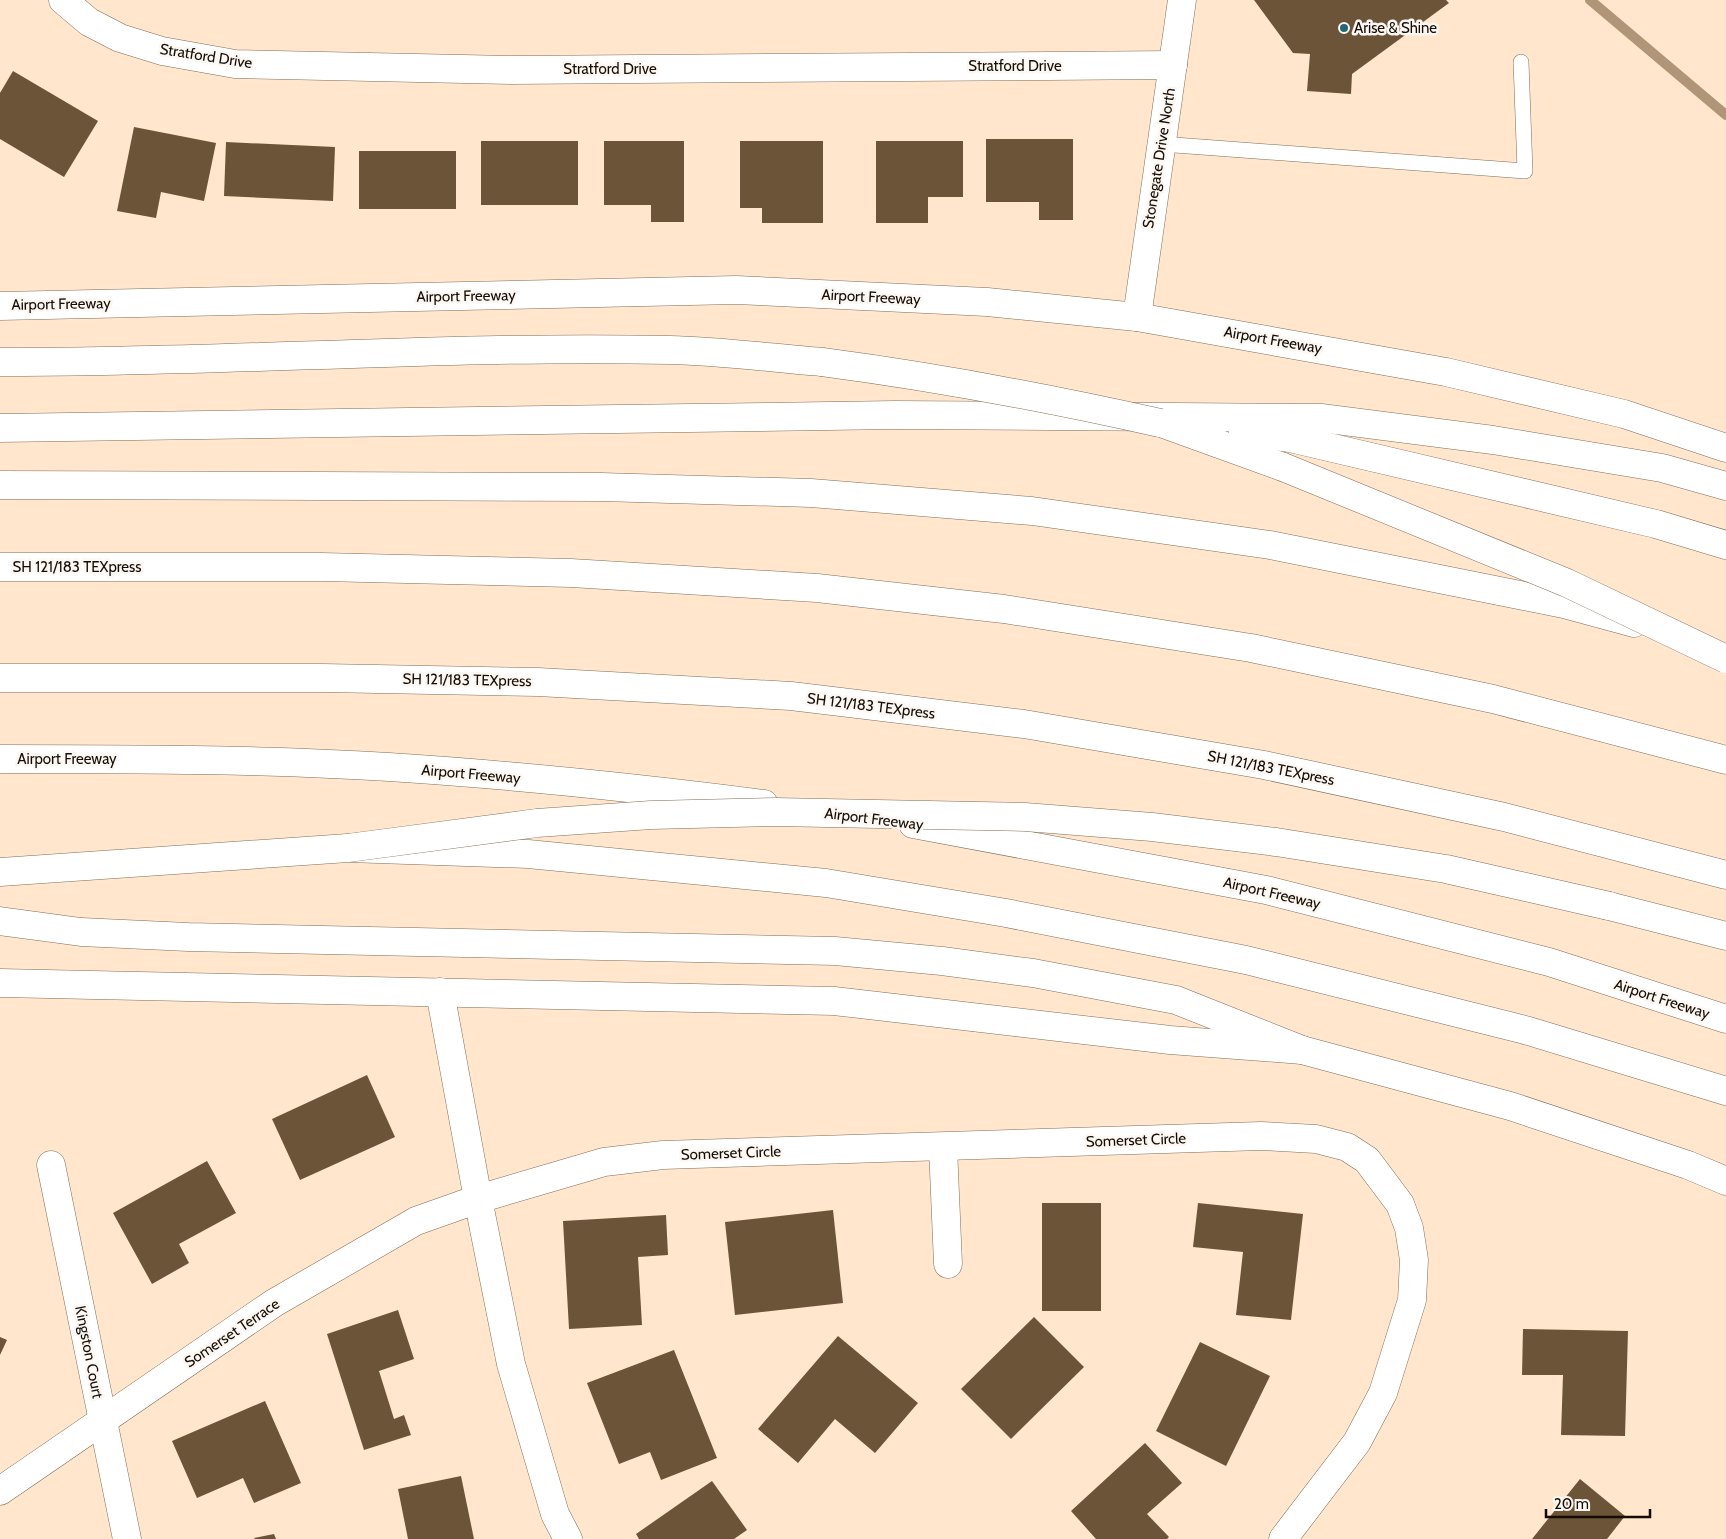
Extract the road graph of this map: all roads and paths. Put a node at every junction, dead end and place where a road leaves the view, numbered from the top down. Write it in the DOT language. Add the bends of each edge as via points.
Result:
graph roads {
  1 [pos="63,0"];
  2 [pos="1182,0"];
  3 [pos="1521,62"];
  4 [pos="1173,64"];
  5 [pos="1161,144"];
  6 [pos="0,306"];
  7 [pos="1137,317"];
  8 [pos="0,362"];
  9 [pos="1160,422"];
  10 [pos="0,428"];
  11 [pos="1726,448"];
  12 [pos="0,485"];
  13 [pos="1726,486"];
  14 [pos="1726,545"];
  15 [pos="0,567"];
  16 [pos="1726,649"];
  17 [pos="1726,659"];
  18 [pos="0,678"];
  19 [pos="0,759"];
  20 [pos="1726,760"];
  21 [pos="348,848"];
  22 [pos="0,872"];
  23 [pos="1726,875"];
  24 [pos="0,921"];
  25 [pos="1726,936"];
  26 [pos="0,983"];
  27 [pos="440,992"];
  28 [pos="1726,1019"];
  29 [pos="1302,1050"];
  30 [pos="1726,1091"];
  31 [pos="943,1146"];
  32 [pos="51,1165"];
  33 [pos="1726,1181"];
  34 [pos="478,1199"];
  35 [pos="948,1264"];
  36 [pos="103,1420"];
  37 [pos="0,1491"];
  38 [pos="127,1539"];
  39 [pos="568,1539"];
  40 [pos="1283,1539"];
  1 -- 4 [label="main road, Stratford Drive" via="89,22 120,38 162,51 235,64 513,70"];
  2 -- 4 [label="main road, Stonegate Drive North"];
  3 -- 5 [label="lane" via="1525,171"];
  4 -- 5 [label="main road, Stonegate Drive North"];
  5 -- 7 [label="main road, Stonegate Drive North"];
  6 -- 7 [label="main road, Airport Freeway" via="736,290 987,302"];
  7 -- 11 [label="main road, Airport Freeway" via="1446,372 1624,414"];
  8 -- 9 [label="main road, bridge" via="548,349 672,350 822,362 923,376 1055,399"];
  9 -- 14 [label="main road" via="1290,438 1656,524"];
  9 -- 17 [label="main road, bridge" via="1444,531 1567,583"];
  10 -- 13 [label="main road" via="895,414 1321,418 1530,446 1662,468"];
  12 -- 16 [label="main road" via="601,487 811,493 1032,511 1270,545 1564,604"];
  15 -- 20 [label="main road, SH 121/183 TEXpress" via="322,567 571,573 817,588 1004,609 1251,648 1494,699"];
  18 -- 23 [label="main road, SH 121/183 TEXpress" via="528,681 791,696 1024,724 1264,764 1504,817"];
  19 -- 28 [label="main road, Airport Freeway" via="130,759 388,767 642,788 937,827 1266,890 1550,962"];
  21 -- 22 [label="main road"];
  21 -- 25 [label="main road, bridge" via="537,823 651,815 784,812 1025,817 1152,827 1276,842 1446,869"];
  21 -- 30 [label="main road, bridge" via="528,854 826,883 1006,913 1246,960 1525,1030"];
  24 -- 29 [label="main road" via="81,932 188,937 836,951 942,961 1033,973 1176,1000"];
  26 -- 27 [label="main road"];
  27 -- 29 [label="main road" via="834,1001 1170,1040"];
  27 -- 34 [label="main road"];
  29 -- 33 [label="main road" via="1510,1106 1688,1165"];
  31 -- 34 [label="main road, Somerset Circle" via="663,1155 604,1162"];
  31 -- 35 [label="main road"];
  31 -- 40 [label="main road, Somerset Circle" via="1261,1136 1316,1139 1347,1147 1366,1160 1400,1204 1410,1228 1414,1260 1412,1300 1375,1409 1357,1442"];
  32 -- 36 [label="main road, Kingston Court"];
  34 -- 36 [label="main road, Somerset Terrace" via="416,1222 274,1303"];
  34 -- 39 [label="main road" via="511,1364 556,1514"];
  36 -- 37 [label="main road, Somerset Terrace"];
  36 -- 38 [label="main road, Kingston Court"];
}
